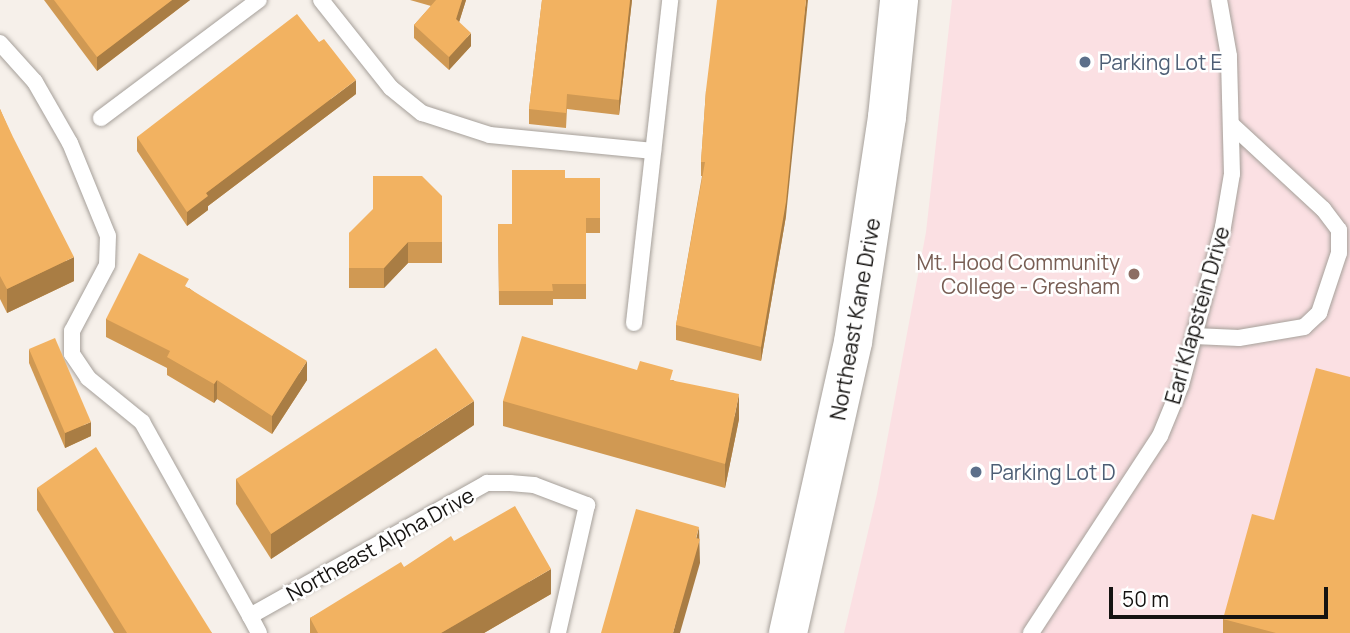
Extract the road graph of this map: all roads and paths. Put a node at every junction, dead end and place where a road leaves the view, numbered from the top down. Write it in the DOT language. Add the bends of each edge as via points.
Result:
graph roads {
  1 [pos="259,0"];
  2 [pos="321,0"];
  3 [pos="670,0"];
  4 [pos="899,0"];
  5 [pos="1219,0"];
  6 [pos="0,43"];
  7 [pos="101,118"];
  8 [pos="1232,125"];
  9 [pos="653,151"];
  10 [pos="634,323"];
  11 [pos="1194,336"];
  12 [pos="250,617"];
  13 [pos="259,633"];
  14 [pos="558,633"];
  15 [pos="788,633"];
  16 [pos="1031,633"];
  1 -- 7 [label="lane"];
  2 -- 9 [label="lane" via="391,88 422,113 490,135"];
  3 -- 9 [label="lane"];
  4 -- 15 [label="main road, Northeast Kane Drive" via="884,141 853,342"];
  5 -- 8 [label="lane, Earl Klapstein Drive" via="1229,56"];
  6 -- 12 [label="lane" via="35,82 70,143 108,236 107,265 72,331 72,354 88,377 142,422"];
  8 -- 11 [label="lane, Earl Klapstein Drive" via="1223,227"];
  8 -- 11 [label="lane" via="1322,209 1339,230 1339,253 1320,313 1304,327 1239,338"];
  9 -- 10 [label="lane"];
  11 -- 16 [label="lane, Earl Klapstein Drive" via="1160,436"];
  12 -- 13 [label="lane"];
  12 -- 14 [label="lane, Northeast Alpha Drive" via="487,483 510,483 534,485 587,506"];
}
